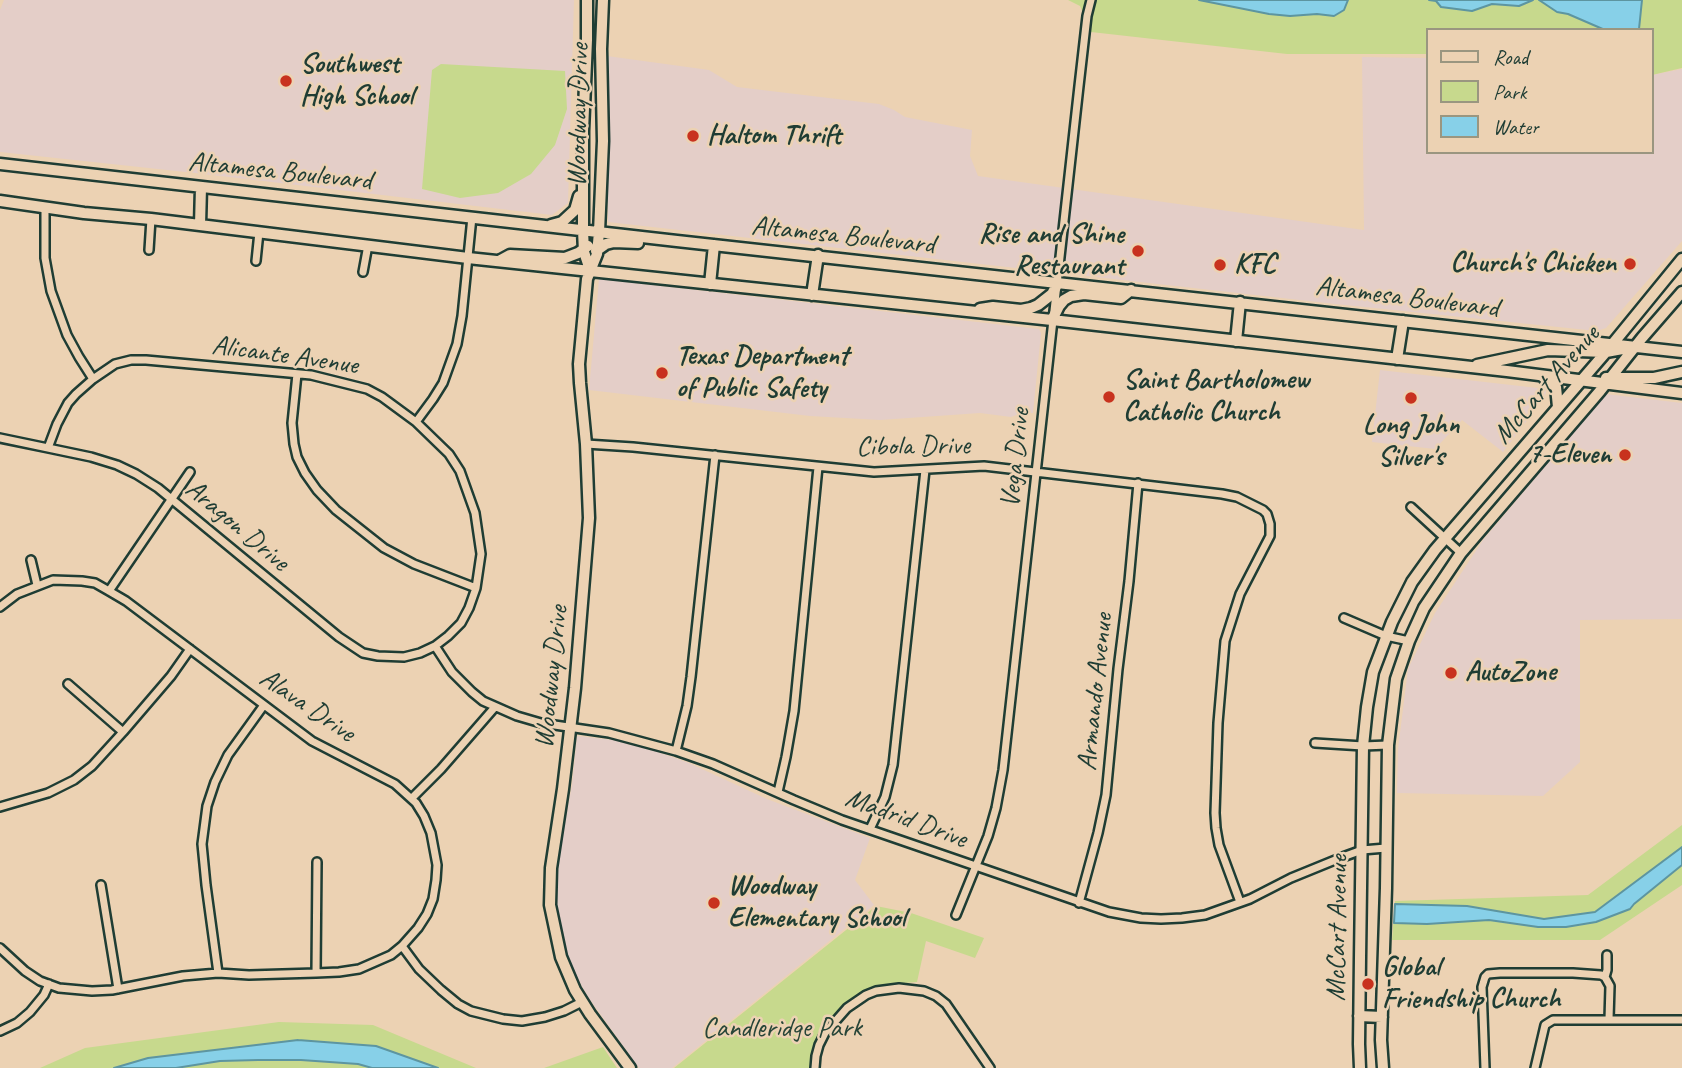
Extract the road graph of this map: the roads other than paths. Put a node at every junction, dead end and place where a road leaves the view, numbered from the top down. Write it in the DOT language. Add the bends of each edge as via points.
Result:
graph roads {
  1 [pos="587,0"];
  2 [pos="603,0"];
  3 [pos="1091,0"];
  4 [pos="583,141"];
  5 [pos="603,141"];
  6 [pos="3,165"];
  7 [pos="583,178"];
  8 [pos="201,187"];
  9 [pos="0,201"];
  10 [pos="45,207"];
  11 [pos="472,217"];
  12 [pos="151,219"];
  13 [pos="200,225"];
  14 [pos="549,226"];
  15 [pos="583,230"];
  16 [pos="259,232"];
  17 [pos="599,232"];
  18 [pos="677,241"];
  19 [pos="714,245"];
  20 [pos="368,246"];
  21 [pos="149,250"];
  22 [pos="597,250"];
  23 [pos="817,255"];
  24 [pos="468,258"];
  25 [pos="1682,258"];
  26 [pos="587,260"];
  27 [pos="256,261"];
  28 [pos="499,261"];
  29 [pos="363,272"];
  30 [pos="1058,283"];
  31 [pos="710,284"];
  32 [pos="1131,290"];
  33 [pos="1682,292"];
  34 [pos="812,295"];
  35 [pos="1240,302"];
  36 [pos="969,311"];
  37 [pos="1052,320"];
  38 [pos="1403,321"];
  39 [pos="1236,341"];
  40 [pos="1636,346"];
  41 [pos="1609,348"];
  42 [pos="1682,352"];
  43 [pos="1397,359"];
  44 [pos="1470,367"];
  45 [pos="1682,372"];
  46 [pos="298,374"];
  47 [pos="1542,376"];
  48 [pos="93,379"];
  49 [pos="1581,380"];
  50 [pos="1608,381"];
  51 [pos="1682,393"];
  52 [pos="1558,407"];
  53 [pos="416,422"];
  54 [pos="0,438"];
  55 [pos="586,444"];
  56 [pos="48,448"];
  57 [pos="715,455"];
  58 [pos="818,467"];
  59 [pos="925,470"];
  60 [pos="1035,471"];
  61 [pos="190,472"];
  62 [pos="1138,483"];
  63 [pos="171,499"];
  64 [pos="1411,507"];
  65 [pos="1445,538"];
  66 [pos="1461,553"];
  67 [pos="32,560"];
  68 [pos="37,585"];
  69 [pos="476,588"];
  70 [pos="109,591"];
  71 [pos="0,607"];
  72 [pos="1344,618"];
  73 [pos="1386,636"];
  74 [pos="1409,641"];
  75 [pos="435,646"];
  76 [pos="190,649"];
  77 [pos="68,684"];
  78 [pos="264,705"];
  79 [pos="495,706"];
  80 [pos="571,728"];
  81 [pos="123,732"];
  82 [pos="1315,743"];
  83 [pos="1388,745"];
  84 [pos="1363,746"];
  85 [pos="676,751"];
  86 [pos="778,792"];
  87 [pos="411,798"];
  88 [pos="0,807"];
  89 [pos="870,829"];
  90 [pos="1386,848"];
  91 [pos="1362,850"];
  92 [pos="317,862"];
  93 [pos="976,867"];
  94 [pos="101,885"];
  95 [pos="1079,902"];
  96 [pos="1240,902"];
  97 [pos="956,915"];
  98 [pos="402,946"];
  99 [pos="0,948"];
  100 [pos="1607,955"];
  101 [pos="218,973"];
  102 [pos="316,973"];
  103 [pos="1605,977"];
  104 [pos="49,984"];
  105 [pos="118,989"];
  106 [pos="582,1002"];
  107 [pos="1359,1016"];
  108 [pos="1382,1017"];
  109 [pos="1609,1019"];
  110 [pos="1682,1020"];
  111 [pos="0,1031"];
  112 [pos="630,1068"];
  113 [pos="815,1068"];
  114 [pos="990,1068"];
  115 [pos="1360,1068"];
  116 [pos="1383,1068"];
  117 [pos="1485,1068"];
  118 [pos="1535,1068"];
  1 -- 4 [label="main road, Woodway Drive"];
  2 -- 5 [label="main road, Woodway Drive"];
  3 -- 30 [label="street, Vega Drive"];
  4 -- 5 [label="main road"];
  4 -- 7 [label="main road, Woodway Drive"];
  5 -- 17 [label="main road, Woodway Drive"];
  6 -- 8 [label="main road, Altamesa Boulevard"];
  7 -- 14 [label="main road" via="575,210"];
  7 -- 15 [label="main road, Woodway Drive"];
  8 -- 11 [label="main road, Altamesa Boulevard"];
  8 -- 13 [label="main road"];
  9 -- 10 [label="main road"];
  10 -- 12 [label="main road"];
  10 -- 48 [label="street" via="45,258 51,291 67,335"];
  11 -- 14 [label="main road, Altamesa Boulevard"];
  11 -- 24 [label="street"];
  12 -- 13 [label="main road"];
  12 -- 21 [label="street"];
  13 -- 16 [label="main road"];
  14 -- 15 [label="main road, Altamesa Boulevard"];
  15 -- 17 [label="main road, Altamesa Boulevard"];
  15 -- 26 [label="main road, Woodway Drive"];
  16 -- 20 [label="main road"];
  16 -- 27 [label="street"];
  17 -- 18 [label="main road, Altamesa Boulevard"];
  17 -- 22 [label="main road, Woodway Drive"];
  17 -- 26 [label="main road"];
  18 -- 19 [label="main road, Altamesa Boulevard"];
  18 -- 22 [label="main road" via="614,242"];
  19 -- 23 [label="main road, Altamesa Boulevard"];
  19 -- 31 [label="main road"];
  20 -- 24 [label="main road"];
  20 -- 29 [label="street"];
  22 -- 26 [label="main road, Woodway Drive" via="594,262"];
  23 -- 30 [label="main road, Altamesa Boulevard"];
  23 -- 34 [label="main road"];
  24 -- 28 [label="main road"];
  24 -- 53 [label="street" via="450,366"];
  25 -- 41 [label="main road, McCart Avenue"];
  26 -- 28 [label="main road"];
  26 -- 28 [label="main road" via="510,255"];
  26 -- 31 [label="main road"];
  26 -- 55 [label="main road, Woodway Drive" via="579,364"];
  30 -- 32 [label="main road, Altamesa Boulevard"];
  30 -- 36 [label="main road" via="1052,294 1031,308"];
  30 -- 37 [label="street, Vega Drive"];
  31 -- 34 [label="main road"];
  32 -- 35 [label="main road, Altamesa Boulevard"];
  32 -- 37 [label="main road" via="1121,298 1071,296"];
  33 -- 40 [label="main road, McCart Avenue"];
  34 -- 36 [label="main road"];
  35 -- 38 [label="main road, Altamesa Boulevard"];
  35 -- 39 [label="main road"];
  36 -- 37 [label="main road"];
  37 -- 39 [label="main road"];
  37 -- 60 [label="street, Vega Drive"];
  38 -- 41 [label="main road, Altamesa Boulevard"];
  38 -- 43 [label="main road"];
  39 -- 43 [label="main road"];
  40 -- 41 [label="main road, Altamesa Boulevard"];
  40 -- 42 [label="main road, Altamesa Boulevard"];
  40 -- 50 [label="main road, McCart Avenue"];
  41 -- 44 [label="main road" via="1548,350"];
  41 -- 49 [label="main road, McCart Avenue"];
  43 -- 44 [label="main road"];
  44 -- 47 [label="main road"];
  45 -- 50 [label="main road"];
  46 -- 48 [label="street, Alicante Avenue" via="131,360"];
  46 -- 53 [label="street, Alicante Avenue" via="367,388"];
  46 -- 69 [label="street" via="294,444 317,490 384,548"];
  47 -- 49 [label="main road"];
  47 -- 52 [label="main road" via="1556,387"];
  48 -- 56 [label="street, Alicante Avenue" via="68,403"];
  49 -- 50 [label="main road"];
  49 -- 52 [label="main road, McCart Avenue"];
  50 -- 51 [label="main road"];
  50 -- 66 [label="main road, McCart Avenue"];
  52 -- 65 [label="main road, McCart Avenue"];
  53 -- 69 [label="street, Alicante Avenue" via="449,454 467,488 481,554"];
  54 -- 56 [label="street, Aragon Drive"];
  55 -- 57 [label="street, Cibola Drive"];
  55 -- 80 [label="main road, Woodway Drive" via="589,518"];
  56 -- 63 [label="street, Aragon Drive" via="117,465"];
  57 -- 58 [label="street, Cibola Drive"];
  57 -- 85 [label="street" via="691,677"];
  58 -- 59 [label="street, Cibola Drive"];
  58 -- 86 [label="street" via="794,712"];
  59 -- 60 [label="street, Cibola Drive" via="984,466"];
  59 -- 89 [label="street" via="893,765 886,797"];
  60 -- 62 [label="street, Cibola Drive"];
  60 -- 93 [label="street, Vega Drive" via="1003,770"];
  61 -- 63 [label="street"];
  62 -- 95 [label="street, Armando Avenue" via="1106,795"];
  62 -- 96 [label="street, Cibola Drive" via="1237,497 1267,514 1270,524 1270,536 1240,594 1222,660 1216,828"];
  63 -- 70 [label="street"];
  63 -- 75 [label="street, Aragon Drive" via="363,653 404,657"];
  64 -- 65 [label="street"];
  65 -- 66 [label="street"];
  65 -- 73 [label="main road, McCart Avenue" via="1412,582"];
  66 -- 74 [label="main road, McCart Avenue" via="1424,608"];
  67 -- 68 [label="street"];
  68 -- 70 [label="street, Alava Drive" via="53,580 82,581"];
  68 -- 71 [label="street, Alava Drive"];
  69 -- 75 [label="street, Alicante Avenue" via="461,622"];
  70 -- 76 [label="street, Alava Drive"];
  72 -- 73 [label="street"];
  73 -- 74 [label="street"];
  73 -- 84 [label="main road, McCart Avenue" via="1373,672"];
  74 -- 83 [label="main road, McCart Avenue" via="1396,679"];
  75 -- 79 [label="street, Madrid Drive" via="461,682"];
  76 -- 78 [label="street, Alava Drive"];
  76 -- 81 [label="street"];
  77 -- 81 [label="street"];
  78 -- 87 [label="street, Alava Drive" via="312,741 394,784"];
  78 -- 101 [label="street" via="228,755 207,806 202,844"];
  79 -- 80 [label="street, Madrid Drive" via="541,723"];
  79 -- 87 [label="street"];
  80 -- 85 [label="street, Madrid Drive"];
  80 -- 106 [label="main road, Woodway Drive" via="550,905 562,957"];
  81 -- 88 [label="street" via="74,780"];
  82 -- 84 [label="street"];
  83 -- 84 [label="street"];
  83 -- 90 [label="main road, McCart Avenue"];
  84 -- 91 [label="main road, McCart Avenue"];
  85 -- 86 [label="street, Madrid Drive"];
  86 -- 89 [label="street, Madrid Drive"];
  87 -- 98 [label="street, Alava Drive" via="431,833 436,880 427,914"];
  89 -- 93 [label="street, Madrid Drive"];
  90 -- 91 [label="street, Madrid Drive"];
  90 -- 108 [label="main road, McCart Avenue"];
  91 -- 96 [label="street, Madrid Drive"];
  91 -- 107 [label="main road, McCart Avenue"];
  92 -- 102 [label="street"];
  93 -- 95 [label="street, Madrid Drive"];
  93 -- 97 [label="street, Vega Drive"];
  94 -- 105 [label="street"];
  95 -- 96 [label="street, Madrid Drive" via="1109,912 1161,919 1205,915"];
  98 -- 102 [label="street" via="359,969"];
  98 -- 106 [label="street" via="441,990 471,1010 522,1021"];
  99 -- 104 [label="street" via="25,971"];
  100 -- 103 [label="street"];
  101 -- 102 [label="street"];
  101 -- 105 [label="street"];
  103 -- 109 [label="street" via="1610,986"];
  103 -- 117 [label="street" via="1573,972 1488,974 1482,987"];
  104 -- 105 [label="street" via="92,991"];
  104 -- 111 [label="street" via="30,1012"];
  106 -- 112 [label="main road, Woodway Drive"];
  107 -- 108 [label="main road"];
  107 -- 115 [label="main road, McCart Avenue"];
  108 -- 116 [label="main road, McCart Avenue"];
  109 -- 110 [label="street"];
  109 -- 118 [label="street" via="1548,1022"];
  113 -- 114 [label="street" via="825,1033 847,1008 876,991 899,988 924,991 946,1004"];
}
